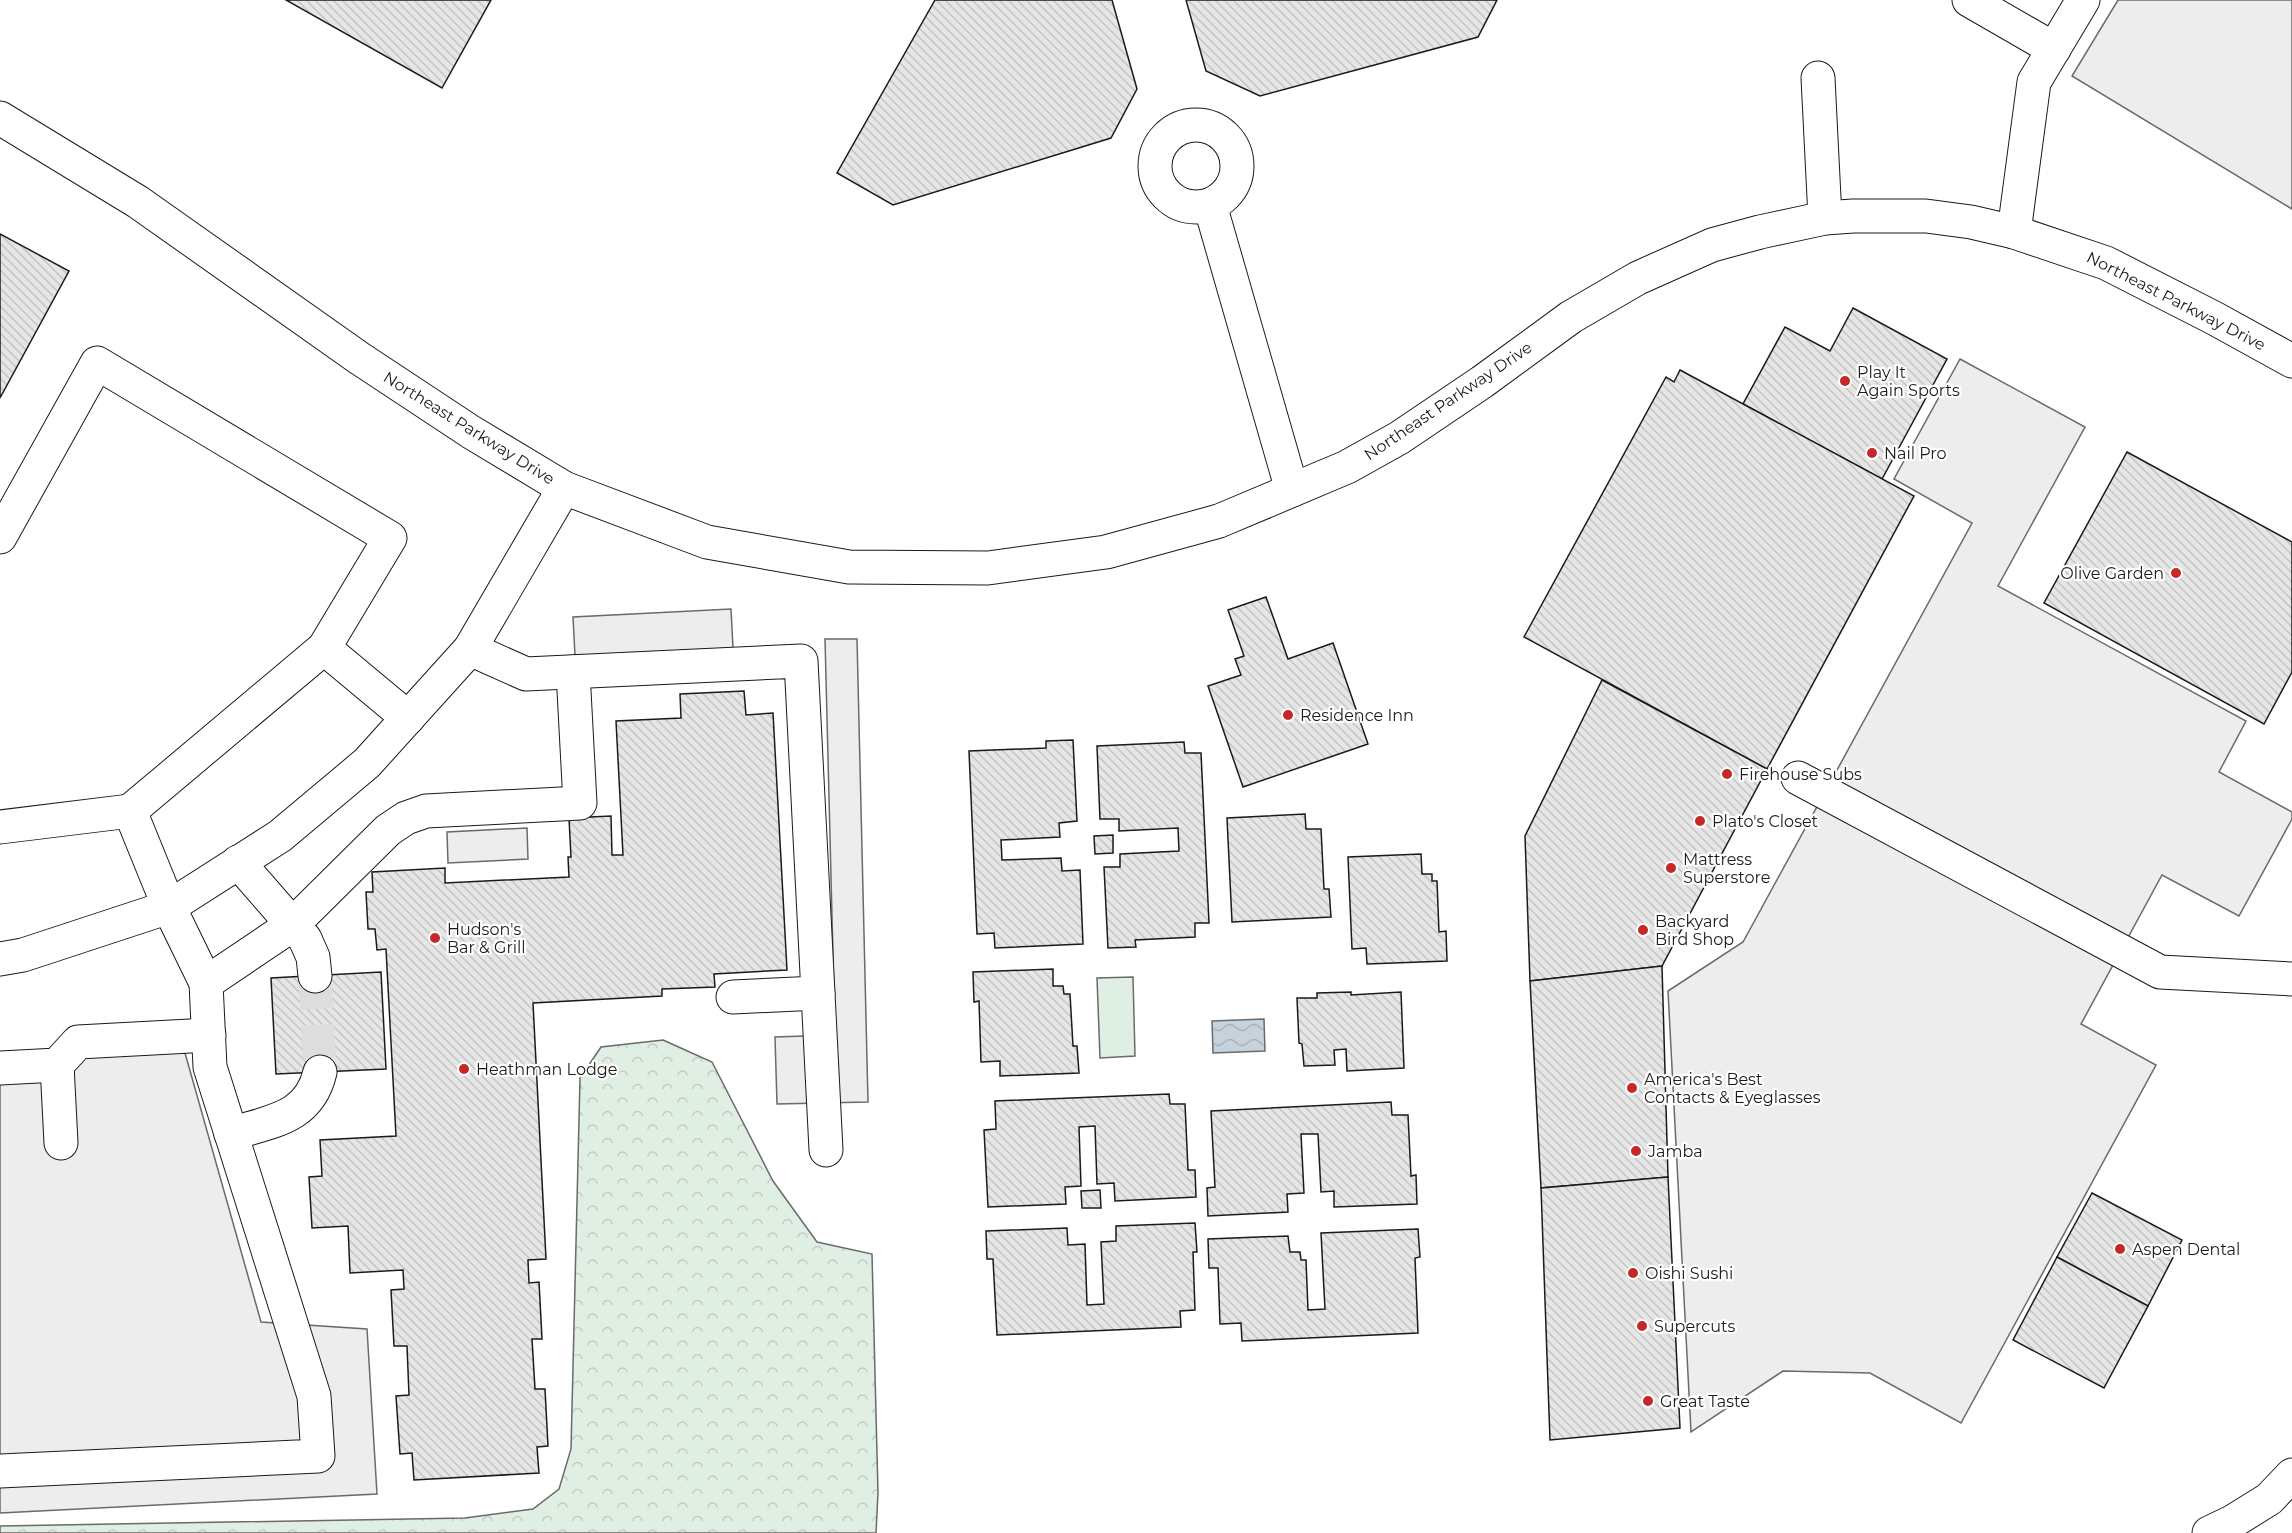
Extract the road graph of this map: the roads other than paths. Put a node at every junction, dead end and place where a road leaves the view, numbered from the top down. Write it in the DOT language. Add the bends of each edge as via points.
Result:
graph roads {
  1 [pos="1969,0"];
  2 [pos="2082,0"];
  3 [pos="2054,49"];
  4 [pos="1818,78"];
  5 [pos="0,118"];
  6 [pos="1210,205"];
  7 [pos="1825,218"];
  8 [pos="2014,232"];
  9 [pos="2292,362"];
  10 [pos="564,488"];
  11 [pos="1292,490"];
  12 [pos="0,537"];
  13 [pos="324,648"];
  14 [pos="470,649"];
  15 [pos="573,672"];
  16 [pos="408,718"];
  17 [pos="1798,778"];
  18 [pos="130,811"];
  19 [pos="0,827"];
  20 [pos="238,862"];
  21 [pos="169,907"];
  22 [pos="292,925"];
  23 [pos="0,958"];
  24 [pos="315,976"];
  25 [pos="2292,979"];
  26 [pos="206,983"];
  27 [pos="818,993"];
  28 [pos="733,997"];
  29 [pos="208,1035"];
  30 [pos="57,1065"];
  31 [pos="0,1068"];
  32 [pos="320,1072"];
  33 [pos="231,1134"];
  34 [pos="61,1143"];
  35 [pos="826,1150"];
  36 [pos="0,1472"];
  37 [pos="2292,1475"];
  38 [pos="2209,1533"];
  1 -- 3 [label="main road"];
  2 -- 3 [label="main road"];
  3 -- 8 [label="main road" via="2034,82"];
  4 -- 7 [label="main road"];
  5 -- 10 [label="main road, Northeast Parkway Drive" via="138,202 359,358"];
  6 -- 11 [label="main road"];
  7 -- 8 [label="main road, Northeast Parkway Drive" via="1926,216"];
  7 -- 11 [label="main road, Northeast Parkway Drive" via="1712,245 1638,278 1571,317 1399,438 1347,467"];
  8 -- 9 [label="main road, Northeast Parkway Drive" via="2106,263"];
  10 -- 11 [label="main road, Northeast Parkway Drive" via="707,542 849,567 987,568 1106,552 1220,521"];
  10 -- 14 [label="main road"];
  12 -- 13 [label="main road" via="97,363 390,538"];
  13 -- 16 [label="main road"];
  13 -- 18 [label="main road"];
  14 -- 15 [label="main road" via="526,674"];
  14 -- 16 [label="main road"];
  15 -- 22 [label="main road" via="580,803 448,809 406,818 388,830"];
  15 -- 27 [label="main road" via="801,660"];
  16 -- 20 [label="main road" via="367,763 280,836"];
  17 -- 25 [label="main road" via="2160,972"];
  18 -- 19 [label="main road"];
  18 -- 21 [label="main road"];
  20 -- 21 [label="main road"];
  20 -- 22 [label="main road"];
  21 -- 23 [label="main road" via="23,955"];
  21 -- 26 [label="main road"];
  22 -- 24 [label="main road" via="305,939 313,957"];
  22 -- 26 [label="main road"];
  26 -- 29 [label="main road"];
  27 -- 28 [label="main road"];
  27 -- 35 [label="main road"];
  29 -- 30 [label="main road" via="78,1042"];
  29 -- 33 [label="main road" via="210,1067"];
  30 -- 31 [label="main road"];
  30 -- 34 [label="main road"];
  32 -- 33 [label="main road" via="310,1099 300,1109"];
  33 -- 36 [label="main road" via="314,1396 318,1456"];
  37 -- 38 [label="main road" via="2269,1499"];
}
